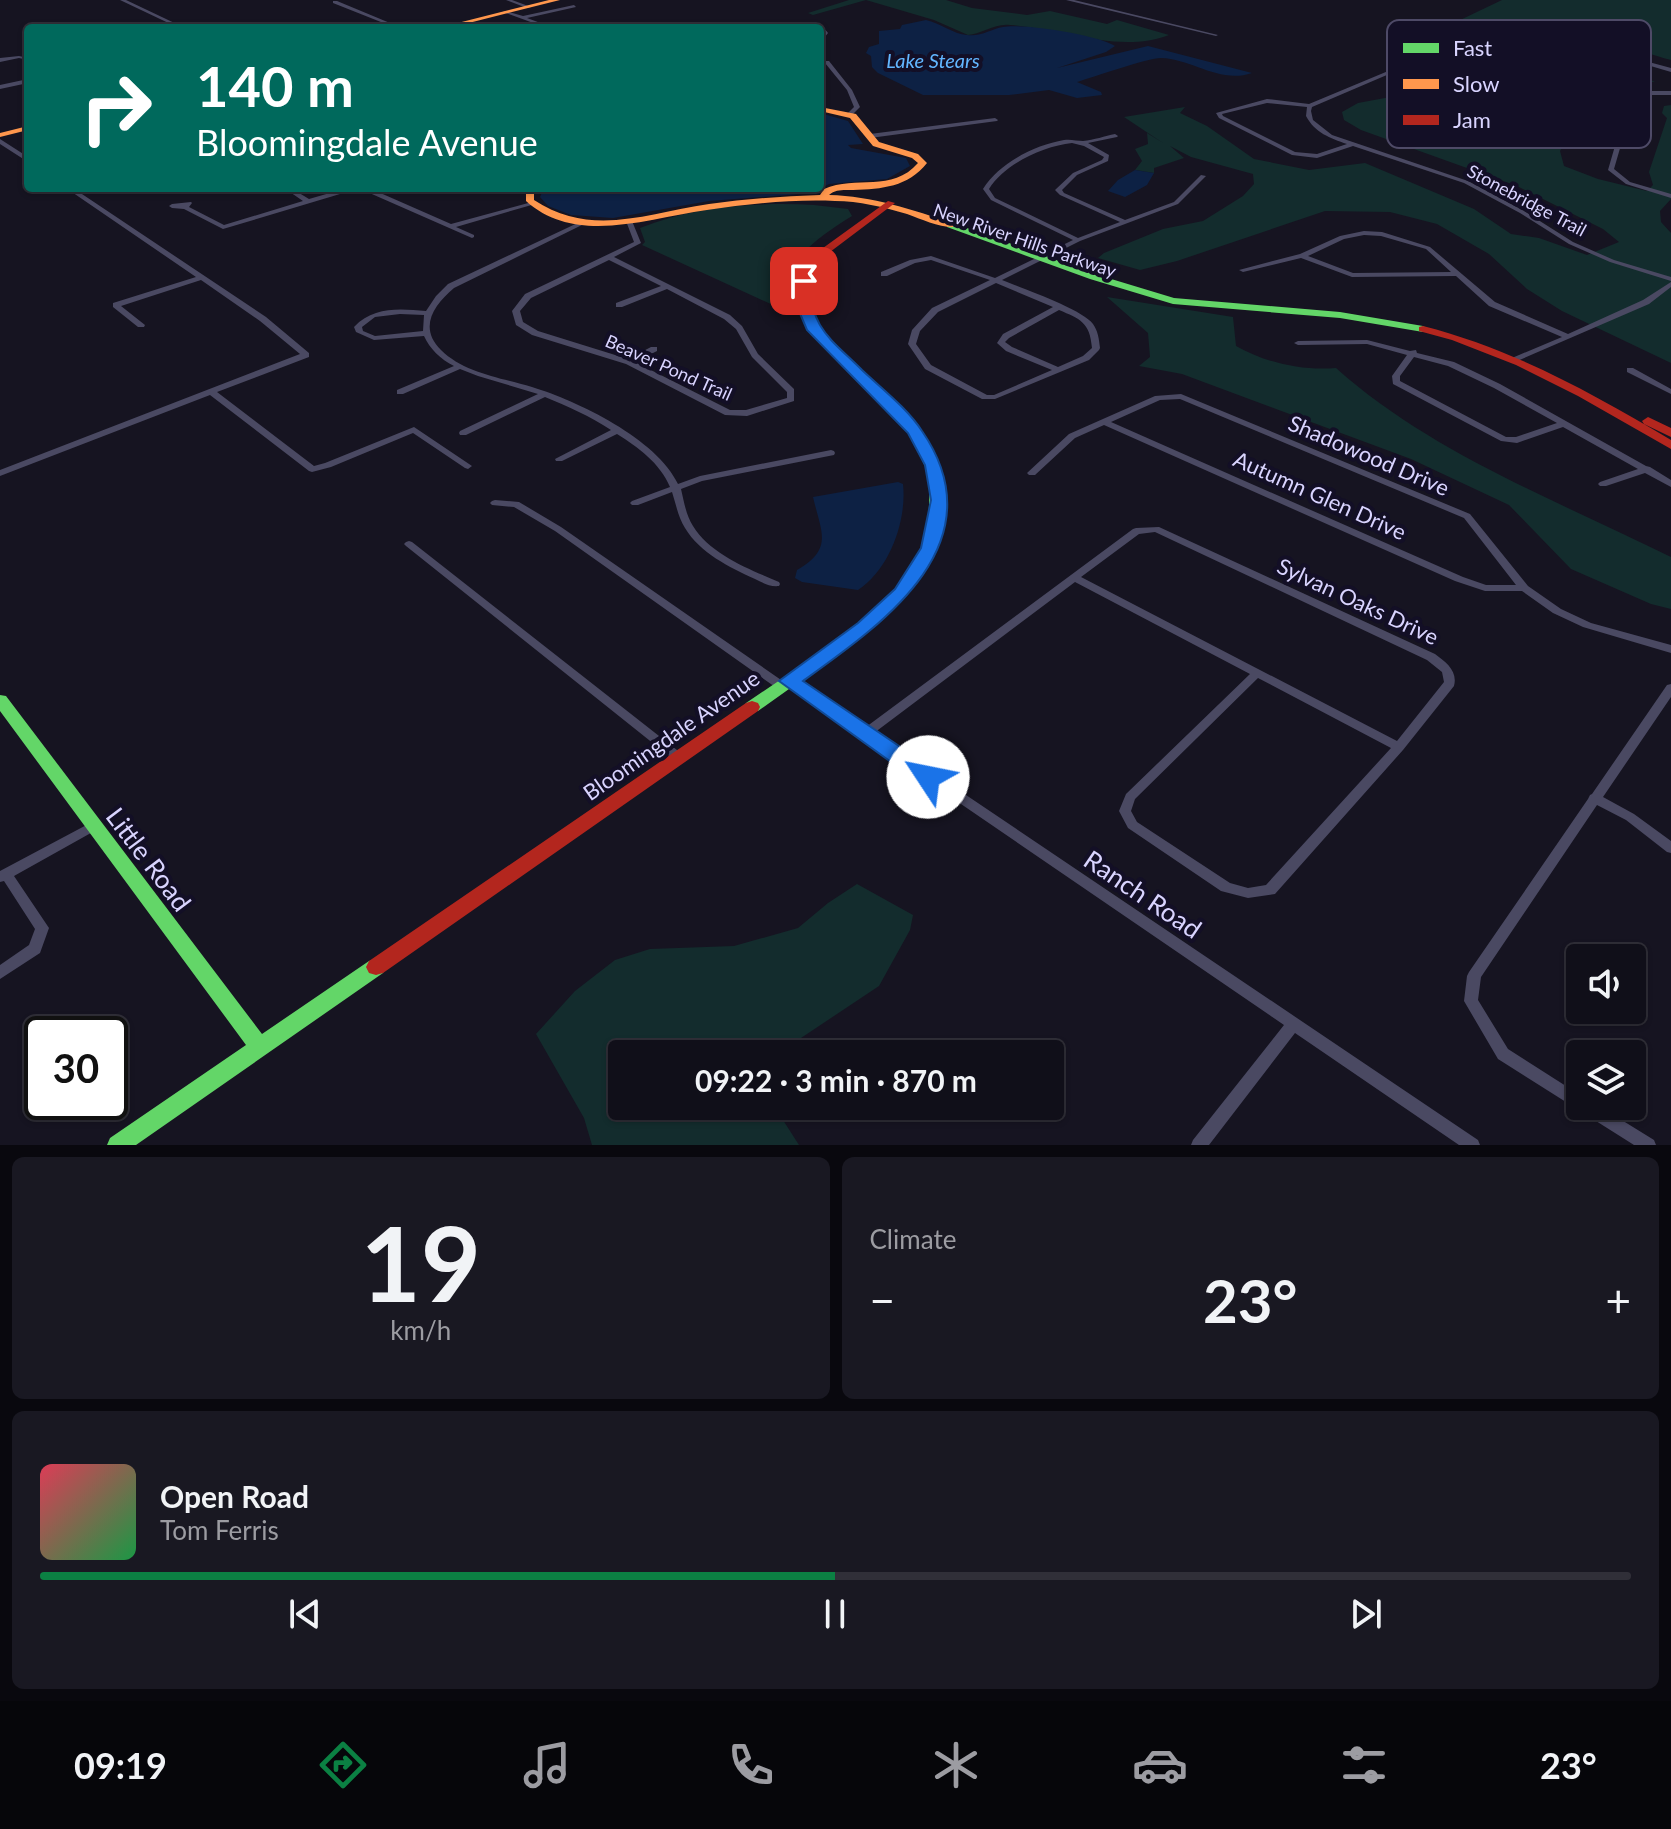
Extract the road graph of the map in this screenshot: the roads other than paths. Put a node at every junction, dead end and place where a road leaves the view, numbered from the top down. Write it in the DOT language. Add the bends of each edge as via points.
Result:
graph roads {
  1 [pos="122,0"];
  2 [pos="557,0"];
  3 [pos="1068,0"];
  4 [pos="335,2"];
  5 [pos="507,6"];
  6 [pos="574,6"];
  7 [pos="526,12"];
  8 [pos="174,24"];
  9 [pos="390,24"];
  10 [pos="453,24"];
  11 [pos="546,24"];
  12 [pos="1216,35"];
  13 [pos="24,58"];
  14 [pos="0,60"];
  15 [pos="824,62"];
  16 [pos="1651,64"];
  17 [pos="1671,70"];
  18 [pos="1387,74"];
  19 [pos="24,82"];
  20 [pos="0,87"];
  21 [pos="1310,106"];
  22 [pos="824,110"];
  23 [pos="849,115"];
  24 [pos="995,120"];
  25 [pos="24,129"];
  26 [pos="870,136"];
  27 [pos="1115,136"];
  28 [pos="0,138"];
  29 [pos="1081,143"];
  30 [pos="1352,144"];
  31 [pos="1617,148"];
  32 [pos="24,157"];
  33 [pos="1203,176"];
  34 [pos="75,192"];
  35 [pos="293,192"];
  36 [pos="341,192"];
  37 [pos="373,192"];
  38 [pos="530,192"];
  39 [pos="1671,196"];
  40 [pos="823,199"];
  41 [pos="309,202"];
  42 [pos="532,204"];
  43 [pos="185,207"];
  44 [pos="882,208"];
  45 [pos="629,221"];
  46 [pos="584,222"];
  47 [pos="1125,222"];
  48 [pos="451,226"];
  49 [pos="472,236"];
  50 [pos="1078,240"];
  51 [pos="1302,256"];
  52 [pos="611,258"];
  53 [pos="1038,259"];
  54 [pos="1243,270"];
  55 [pos="884,274"];
  56 [pos="1457,274"];
  57 [pos="201,278"];
  58 [pos="995,281"];
  59 [pos="1671,282"];
  60 [pos="668,286"];
  61 [pos="619,305"];
  62 [pos="1058,307"];
  63 [pos="428,313"];
  64 [pos="141,325"];
  65 [pos="427,333"];
  66 [pos="1567,336"];
  67 [pos="1298,343"];
  68 [pos="654,349"];
  69 [pos="1413,352"];
  70 [pos="1518,359"];
  71 [pos="629,362"];
  72 [pos="460,366"];
  73 [pos="1059,370"];
  74 [pos="1630,370"];
  75 [pos="212,392"];
  76 [pos="400,392"];
  77 [pos="1671,392"];
  78 [pos="544,394"];
  79 [pos="1104,422"];
  80 [pos="1565,423"];
  81 [pos="617,430"];
  82 [pos="463,433"];
  83 [pos="1671,433"];
  84 [pos="1671,445"];
  85 [pos="831,453"];
  86 [pos="559,459"];
  87 [pos="468,466"];
  88 [pos="1647,469"];
  89 [pos="0,473"];
  90 [pos="1032,473"];
  91 [pos="1603,484"];
  92 [pos="1671,484"];
  93 [pos="676,486"];
  94 [pos="495,503"];
  95 [pos="635,503"];
  96 [pos="409,544"];
  97 [pos="1074,577"];
  98 [pos="775,584"];
  99 [pos="1524,588"];
  100 [pos="1671,649"];
  101 [pos="1256,674"];
  102 [pos="785,683"];
  103 [pos="1671,688"];
  104 [pos="0,700"];
  105 [pos="865,734"];
  106 [pos="1399,747"];
  107 [pos="678,757"];
  108 [pos="1594,798"];
  109 [pos="94,826"];
  110 [pos="1671,848"];
  111 [pos="3,876"];
  112 [pos="0,973"];
  113 [pos="1293,1025"];
  114 [pos="259,1046"];
  115 [pos="1566,1094"];
  116 [pos="1608,1120"];
  117 [pos="118,1145"];
  118 [pos="1199,1145"];
  119 [pos="1472,1145"];
  120 [pos="1648,1145"];
  1 -- 8 [label="street"];
  2 -- 7 [label="street"];
  3 -- 12 [label="street"];
  4 -- 9 [label="street"];
  5 -- 7 [label="street"];
  5 -- 10 [label="street"];
  6 -- 7 [label="street"];
  7 -- 11 [label="street"];
  13 -- 14 [label="street"];
  15 -- 23 [label="street" via="849,90 857,107"];
  16 -- 17 [label="street"];
  18 -- 21 [label="street"];
  19 -- 20 [label="street"];
  21 -- 30 [label="street, Stonebridge Trail" via="1311,123"];
  21 -- 30 [label="street" via="1267,101 1219,113 1294,154 1317,156"];
  22 -- 23 [label="street"];
  23 -- 26 [label="street"];
  24 -- 26 [label="street"];
  25 -- 28 [label="street"];
  26 -- 40 [label="street" via="881,147 918,158 922,167 894,183 832,188"];
  27 -- 29 [label="street"];
  28 -- 32 [label="street"];
  29 -- 47 [label="street" via="1107,156 1105,161 1075,174 1058,190"];
  29 -- 50 [label="street" via="1062,142 1026,156 989,181 986,189 1007,207"];
  30 -- 59 [label="street, Stonebridge Trail" via="1466,182 1571,243"];
  31 -- 39 [label="street" via="1611,170 1628,183"];
  33 -- 47 [label="street" via="1176,203"];
  34 -- 57 [label="street"];
  35 -- 41 [label="street"];
  36 -- 41 [label="street"];
  37 -- 48 [label="street"];
  38 -- 42 [label="street"];
  40 -- 44 [label="street, New River Hills Parkway"];
  40 -- 45 [label="street" via="697,208"];
  41 -- 43 [label="street" via="223,227"];
  42 -- 46 [label="street" via="550,215"];
  42 -- 48 [label="street"];
  44 -- 53 [label="street, New River Hills Parkway" via="962,228"];
  44 -- 102 [label="street, Bloomingdale Avenue" via="829,244 812,263 802,299 807,319 825,344 918,436 935,471 939,508 930,548 902,593 865,628"];
  45 -- 46 [label="street"];
  45 -- 52 [label="street, Beaver Pond Trail" via="639,241"];
  46 -- 63 [label="street" via="466,277"];
  47 -- 50 [label="street"];
  48 -- 49 [label="street"];
  50 -- 53 [label="street"];
  51 -- 54 [label="street"];
  51 -- 56 [label="street" via="1352,275"];
  51 -- 56 [label="street" via="1342,237 1382,234 1428,248"];
  52 -- 60 [label="street, Beaver Pond Trail"];
  52 -- 71 [label="street, Beaver Pond Trail" via="528,296 515,315 535,333"];
  53 -- 58 [label="street"];
  53 -- 70 [label="street, New River Hills Parkway" via="1159,298 1412,327"];
  55 -- 58 [label="street" via="933,258"];
  56 -- 66 [label="street" via="1492,304"];
  57 -- 64 [label="street" via="116,305"];
  57 -- 75 [label="street" via="306,355"];
  58 -- 62 [label="street"];
  58 -- 73 [label="street" via="925,318 912,344 916,354 943,377 985,397"];
  59 -- 66 [label="street" via="1646,302"];
  60 -- 61 [label="street"];
  60 -- 71 [label="street, Beaver Pond Trail" via="731,321 793,397 747,413 728,413"];
  62 -- 73 [label="street" via="1084,319 1095,332 1096,348"];
  62 -- 73 [label="street" via="1001,343"];
  63 -- 65 [label="street"];
  63 -- 65 [label="street" via="383,313 358,327 374,338"];
  65 -- 72 [label="street" via="439,352"];
  66 -- 70 [label="street"];
  67 -- 69 [label="street" via="1353,341"];
  68 -- 71 [label="street"];
  69 -- 80 [label="street" via="1466,370"];
  69 -- 80 [label="street" via="1396,382 1499,437 1517,440"];
  70 -- 83 [label="street, New River Hills Parkway"];
  70 -- 84 [label="street, New River Hills Parkway"];
  72 -- 76 [label="street"];
  72 -- 78 [label="street"];
  74 -- 77 [label="street"];
  75 -- 87 [label="street" via="312,469 414,430"];
  75 -- 89 [label="street"];
  78 -- 81 [label="street"];
  78 -- 82 [label="street"];
  79 -- 90 [label="street, Shadowood Drive" via="1072,436"];
  79 -- 99 [label="street, Autumn Glen Drive" via="1459,579 1485,588"];
  79 -- 99 [label="street, Shadowood Drive" via="1158,398 1181,396 1467,516"];
  80 -- 88 [label="street"];
  81 -- 86 [label="street"];
  81 -- 93 [label="street" via="657,461"];
  85 -- 93 [label="street"];
  88 -- 91 [label="street"];
  88 -- 92 [label="street"];
  93 -- 95 [label="street"];
  93 -- 98 [label="street" via="681,512 705,546"];
  94 -- 102 [label="street, Ranch Road" via="516,504 558,529"];
  96 -- 107 [label="street"];
  97 -- 101 [label="street"];
  97 -- 105 [label="street, Sylvan Oaks Drive"];
  97 -- 106 [label="street, Sylvan Oaks Drive" via="1136,531 1156,529 1431,657 1444,665 1450,683"];
  99 -- 100 [label="street, Shadowood Drive" via="1587,625"];
  101 -- 106 [label="street"];
  101 -- 106 [label="street, Sylvan Oaks Drive" via="1130,797 1125,811 1132,825 1226,887 1248,893 1270,890"];
  102 -- 105 [label="street, Ranch Road"];
  102 -- 107 [label="street, Bloomingdale Avenue"];
  103 -- 108 [label="street"];
  104 -- 109 [label="street, Little Road"];
  105 -- 113 [label="street, Ranch Road"];
  107 -- 114 [label="street, Bloomingdale Avenue"];
  108 -- 110 [label="street"];
  108 -- 115 [label="street" via="1474,976 1471,1001 1503,1054"];
  109 -- 111 [label="street"];
  109 -- 114 [label="street, Little Road"];
  111 -- 112 [label="street" via="42,928 35,949"];
  113 -- 118 [label="street"];
  113 -- 119 [label="street, Ranch Road"];
  114 -- 117 [label="street, Bloomingdale Avenue"];
  116 -- 120 [label="street"];
}
